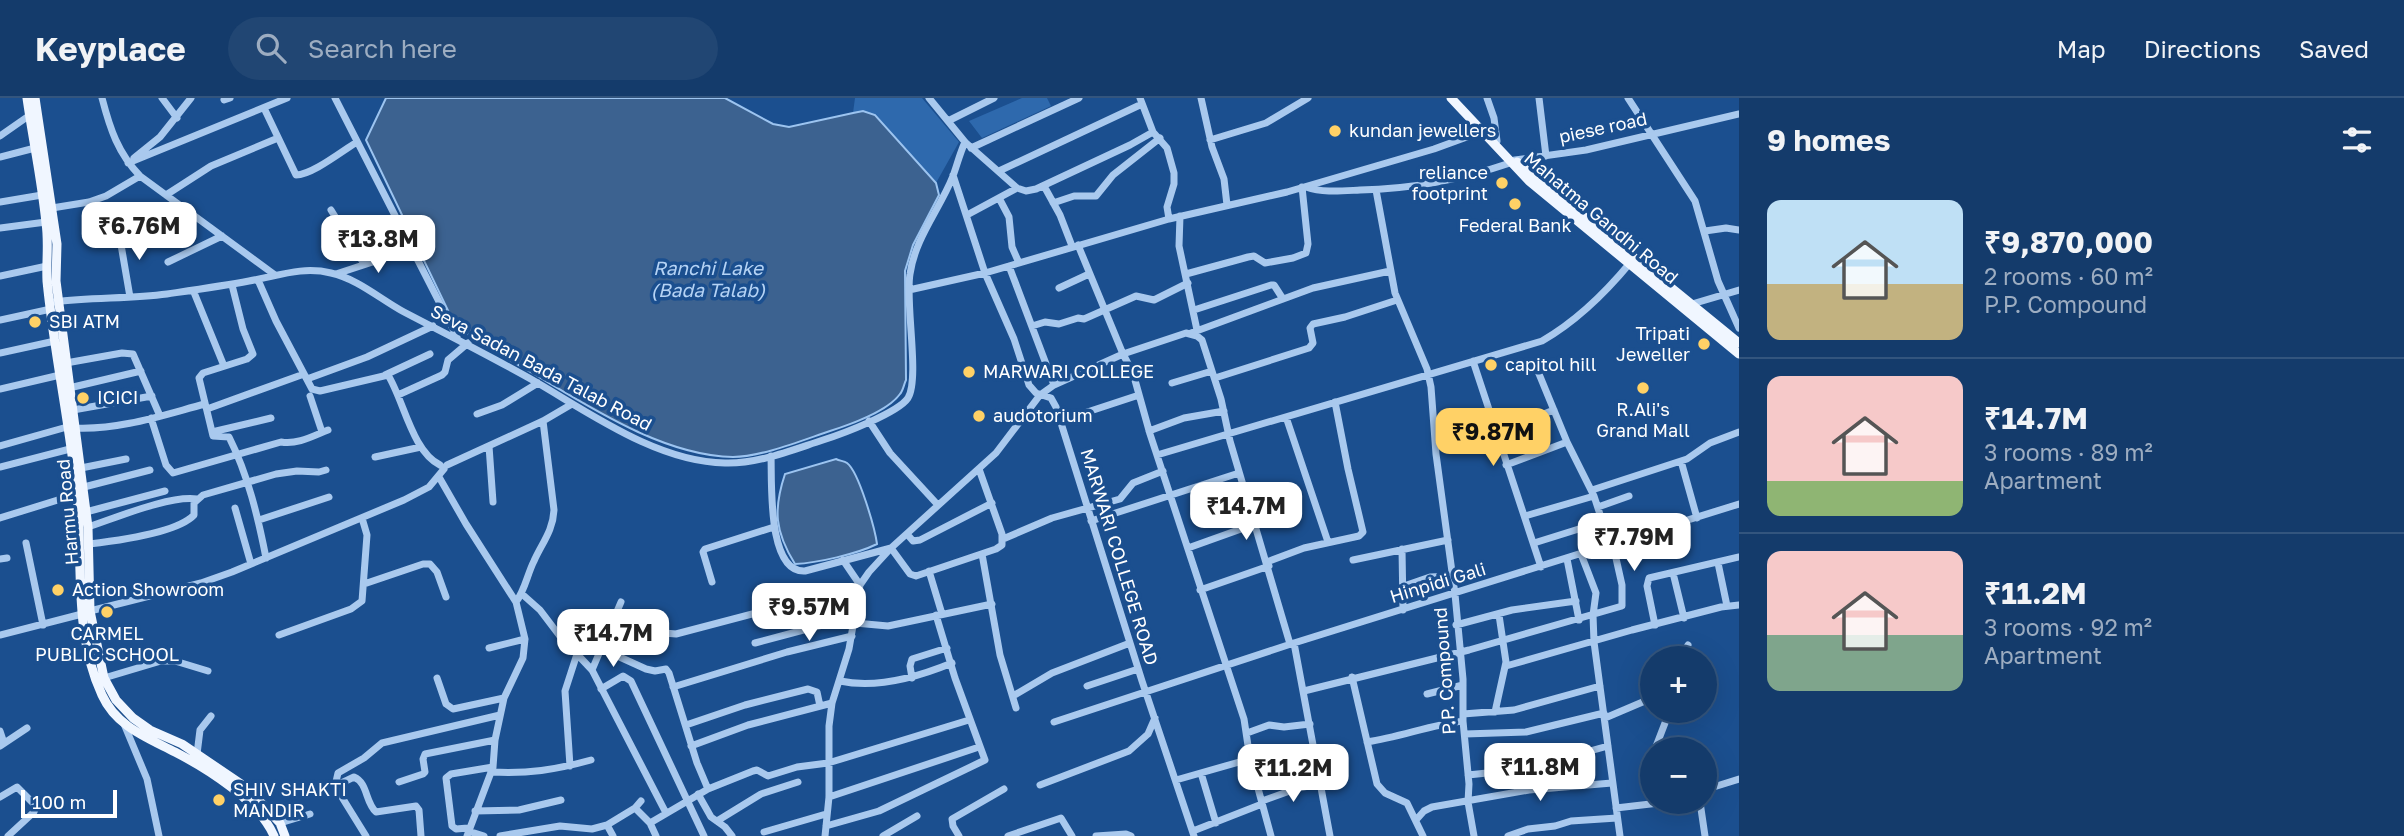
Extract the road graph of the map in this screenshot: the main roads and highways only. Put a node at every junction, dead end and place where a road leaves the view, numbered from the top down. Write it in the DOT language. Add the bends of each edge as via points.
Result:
graph roads {
  1 [pos="27,98"];
  2 [pos="36,98"];
  3 [pos="1451,98"];
  4 [pos="1459,98"];
  5 [pos="1484,131"];
  6 [pos="1512,162"];
  7 [pos="53,304"];
  8 [pos="1739,343"];
  9 [pos="1739,354"];
  10 [pos="71,427"];
  11 [pos="80,491"];
  12 [pos="86,612"];
  13 [pos="121,716"];
  14 [pos="274,836"];
  15 [pos="285,836"];
  1 -- 7 [label="main road, Harmu Road"];
  2 -- 7 [label="main road, Harmu Road" via="57,244"];
  3 -- 5 [label="main road, Mahatma Gandhi Road"];
  4 -- 5 [label="main road, Mahatma Gandhi Road"];
  5 -- 6 [label="main road, Mahatma Gandhi Road"];
  5 -- 6 [label="main road, Mahatma Gandhi Road"];
  6 -- 8 [label="main road, Mahatma Gandhi Road"];
  6 -- 9 [label="main road, Mahatma Gandhi Road" via="1540,191"];
  7 -- 10 [label="main road, Harmu Road"];
  7 -- 10 [label="main road, Harmu Road" via="66,363"];
  10 -- 11 [label="main road, Harmu Road" via="70,449"];
  10 -- 11 [label="main road, Harmu Road" via="81,468"];
  11 -- 12 [label="main road, Harmu Road"];
  11 -- 12 [label="main road, Harmu Road" via="89,544"];
  12 -- 13 [label="main road, Harmu Road" via="104,678"];
  12 -- 13 [label="main road, Harmu Road" via="94,673 102,695"];
  13 -- 14 [label="main road, Harmu Road" via="134,731 195,763 230,788 260,814"];
  13 -- 15 [label="main road, Harmu Road" via="197,754 247,788 280,823"];
}
